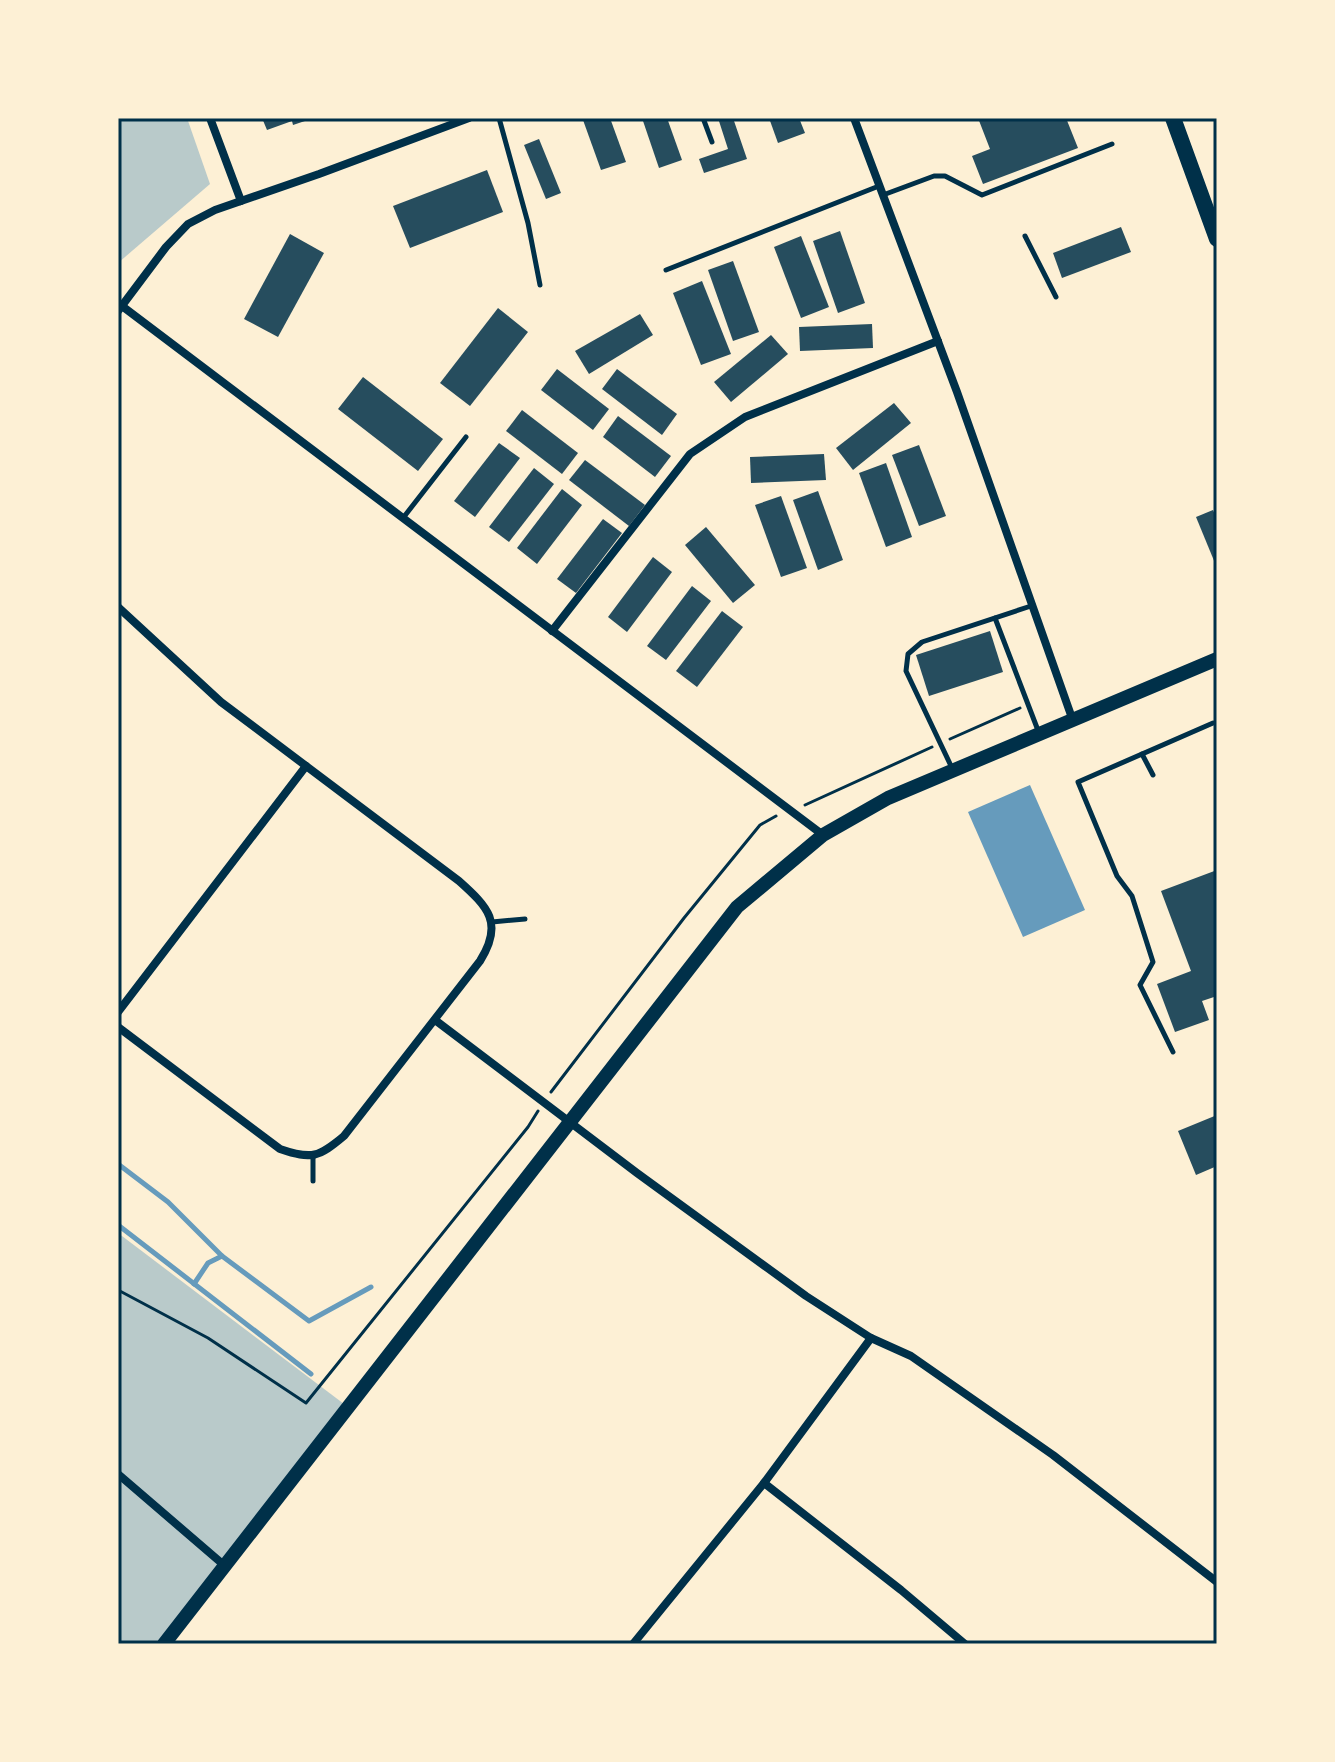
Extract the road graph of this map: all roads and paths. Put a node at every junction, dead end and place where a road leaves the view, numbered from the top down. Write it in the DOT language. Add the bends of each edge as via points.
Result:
graph roads {
  1 [pos="210,118"];
  2 [pos="469,118"];
  3 [pos="499,118"];
  4 [pos="703,118"];
  5 [pos="854,118"];
  6 [pos="1173,118"];
  7 [pos="712,142"];
  8 [pos="1112,144"];
  9 [pos="881,190"];
  10 [pos="241,201"];
  11 [pos="1025,236"];
  12 [pos="1217,239"];
  13 [pos="666,270"];
  14 [pos="540,285"];
  15 [pos="1056,297"];
  16 [pos="120,307"];
  17 [pos="938,341"];
  18 [pos="466,437"];
  19 [pos="403,518"];
  20 [pos="1031,606"];
  21 [pos="118,607"];
  22 [pos="995,618"];
  23 [pos="552,631"];
  24 [pos="1217,659"];
  25 [pos="1027,705"];
  26 [pos="1072,718"];
  27 [pos="1213,723"];
  28 [pos="1039,733"];
  29 [pos="941,743"];
  30 [pos="1142,754"];
  31 [pos="306,766"];
  32 [pos="953,769"];
  33 [pos="1153,775"];
  34 [pos="788,809"];
  35 [pos="823,835"];
  36 [pos="525,919"];
  37 [pos="492,922"];
  38 [pos="118,1012"];
  39 [pos="435,1020"];
  40 [pos="118,1027"];
  41 [pos="1173,1052"];
  42 [pos="544,1102"];
  43 [pos="571,1122"];
  44 [pos="313,1157"];
  45 [pos="313,1181"];
  46 [pos="118,1290"];
  47 [pos="871,1338"];
  48 [pos="118,1474"];
  49 [pos="764,1483"];
  50 [pos="226,1566"];
  51 [pos="1217,1582"];
  52 [pos="636,1641"];
  53 [pos="164,1644"];
  54 [pos="649,1644"];
  55 [pos="965,1644"];
  1 -- 10 [label="street"];
  2 -- 10 [label="street"];
  3 -- 14 [label="lane"];
  4 -- 7 [label="lane"];
  5 -- 9 [label="street"];
  6 -- 12 [label="main road"];
  8 -- 9 [label="lane" via="982,195 945,176"];
  9 -- 13 [label="lane"];
  9 -- 17 [label="street"];
  10 -- 16 [label="street" via="188,224"];
  11 -- 15 [label="lane"];
  16 -- 19 [label="street"];
  17 -- 20 [label="street"];
  17 -- 23 [label="street" via="745,417 690,454"];
  18 -- 19 [label="lane"];
  19 -- 23 [label="street"];
  20 -- 22 [label="lane"];
  20 -- 26 [label="street"];
  21 -- 31 [label="street" via="221,702"];
  22 -- 25 [label="lane"];
  22 -- 29 [label="lane" via="922,642 908,654 906,671"];
  23 -- 34 [label="street"];
  24 -- 26 [label="main road"];
  25 -- 28 [label="lane"];
  25 -- 29 [label="path"];
  26 -- 28 [label="main road"];
  27 -- 30 [label="lane"];
  28 -- 32 [label="main road"];
  29 -- 32 [label="lane"];
  29 -- 34 [label="path"];
  30 -- 33 [label="lane"];
  30 -- 41 [label="lane" via="1078,782 1117,876 1132,896 1153,962 1140,985"];
  31 -- 37 [label="street" via="459,881 485,904"];
  31 -- 38 [label="street"];
  32 -- 35 [label="main road"];
  34 -- 35 [label="street"];
  34 -- 42 [label="path" via="760,825"];
  35 -- 43 [label="main road" via="737,907"];
  36 -- 37 [label="lane"];
  37 -- 39 [label="street" via="487,950"];
  39 -- 42 [label="street"];
  39 -- 44 [label="street" via="344,1136"];
  40 -- 44 [label="street" via="280,1149"];
  42 -- 43 [label="street"];
  42 -- 46 [label="path" via="306,1403 208,1338"];
  43 -- 47 [label="street"];
  43 -- 50 [label="main road"];
  44 -- 45 [label="lane"];
  47 -- 49 [label="street"];
  47 -- 51 [label="street" via="911,1356 1053,1455"];
  48 -- 50 [label="street"];
  49 -- 52 [label="street"];
  49 -- 55 [label="street"];
  50 -- 53 [label="main road"];
  52 -- 54 [label="street"];
}
